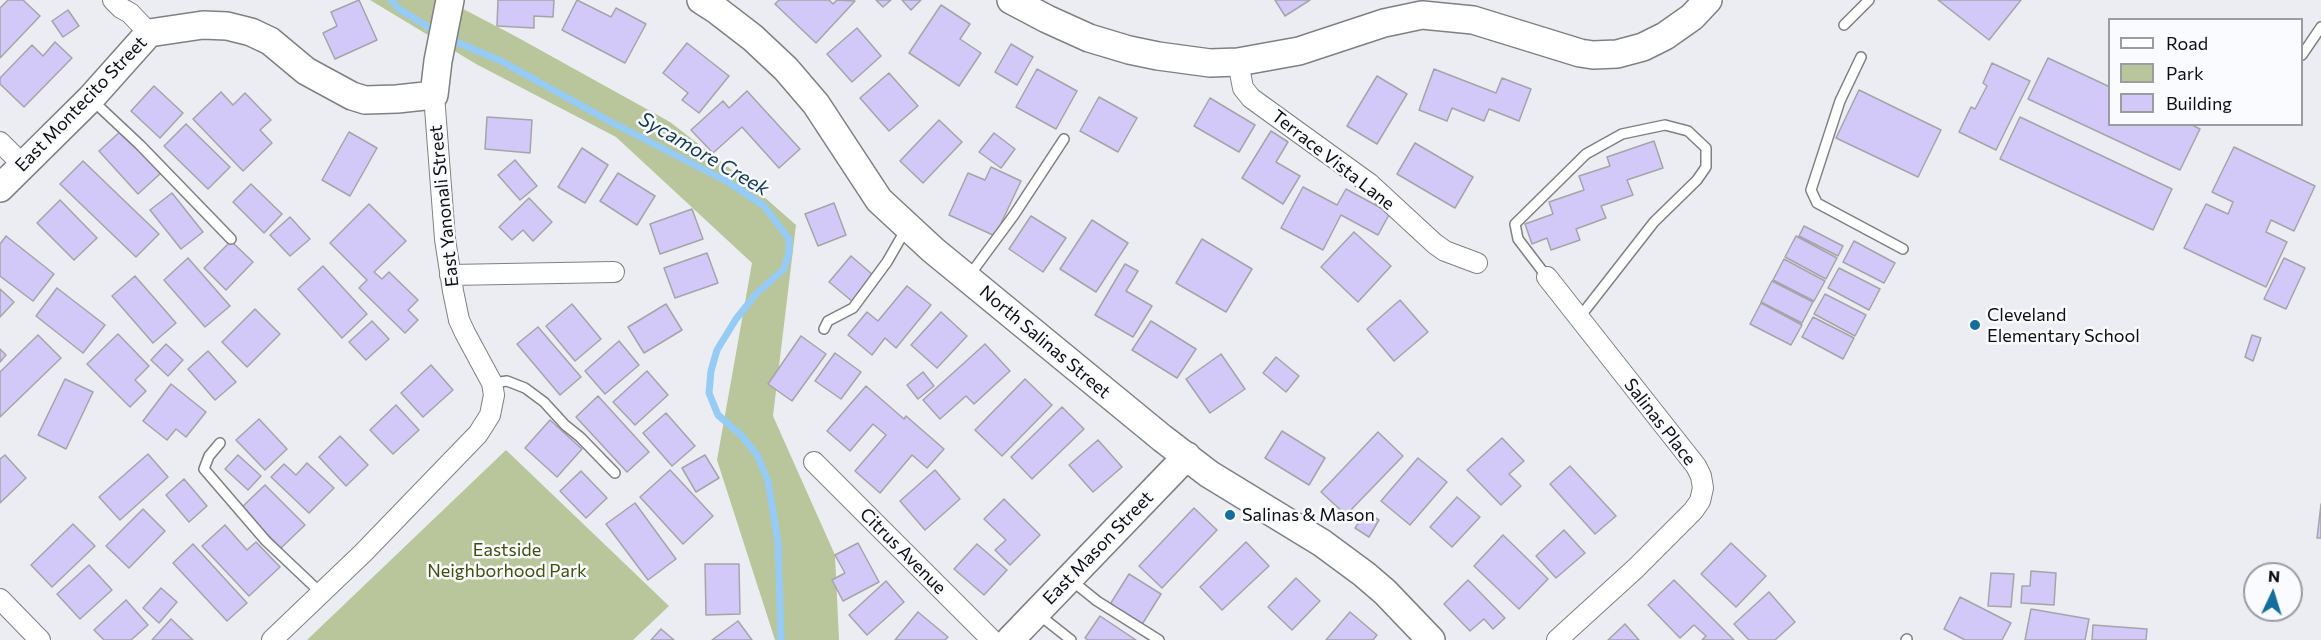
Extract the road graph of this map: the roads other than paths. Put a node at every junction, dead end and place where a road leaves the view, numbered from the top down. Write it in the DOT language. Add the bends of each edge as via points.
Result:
graph roads {
  1 [pos="112,0"];
  2 [pos="450,0"];
  3 [pos="700,0"];
  4 [pos="1011,0"];
  5 [pos="1708,0"];
  6 [pos="1869,0"];
  7 [pos="135,6"];
  8 [pos="1403,9"];
  9 [pos="1844,25"];
  10 [pos="2321,27"];
  11 [pos="149,33"];
  12 [pos="2303,52"];
  13 [pos="1861,57"];
  14 [pos="1238,62"];
  15 [pos="434,95"];
  16 [pos="91,98"];
  17 [pos="1064,139"];
  18 [pos="0,141"];
  19 [pos="23,165"];
  20 [pos="0,188"];
  21 [pos="908,226"];
  22 [pos="231,239"];
  23 [pos="1903,249"];
  24 [pos="1477,263"];
  25 [pos="614,272"];
  26 [pos="450,275"];
  27 [pos="1547,277"];
  28 [pos="968,278"];
  29 [pos="1579,318"];
  30 [pos="824,329"];
  31 [pos="492,383"];
  32 [pos="220,443"];
  33 [pos="1187,456"];
  34 [pos="814,462"];
  35 [pos="615,473"];
  36 [pos="1069,579"];
  37 [pos="322,594"];
  38 [pos="0,600"];
  39 [pos="1036,613"];
  40 [pos="40,640"];
  41 [pos="272,640"];
  42 [pos="992,640"];
  43 [pos="1010,640"];
  44 [pos="1071,640"];
  45 [pos="1159,640"];
  46 [pos="1431,640"];
  47 [pos="1557,640"];
  1 -- 7 [label="street" via="121,8"];
  2 -- 15 [label="main road, East Yanonali Street"];
  3 -- 21 [label="main road, North Salinas Street" via="753,38 786,69 816,104 879,200"];
  4 -- 14 [label="main road" via="1068,30 1129,50 1194,61"];
  5 -- 8 [label="main road" via="1692,17 1654,42 1630,52 1605,56 1580,53 1473,20"];
  6 -- 9 [label="lane"];
  7 -- 11 [label="street"];
  8 -- 14 [label="main road" via="1383,23 1299,51"];
  10 -- 12 [label="lane"];
  11 -- 15 [label="main road, East Montecito Street" via="202,25 227,26 270,41 306,71 352,96 381,101"];
  11 -- 16 [label="main road, East Montecito Street"];
  13 -- 23 [label="lane" via="1840,101 1811,190 1817,203"];
  14 -- 24 [label="street, Terrace Vista Lane" via="1243,88 1251,98 1370,184 1436,244"];
  15 -- 26 [label="street, East Yanonali Street"];
  16 -- 19 [label="main road, East Montecito Street"];
  16 -- 22 [label="lane"];
  17 -- 28 [label="lane"];
  18 -- 19 [label="street"];
  19 -- 20 [label="main road, East Montecito Street"];
  21 -- 28 [label="main road, North Salinas Street"];
  21 -- 30 [label="lane" via="853,308 828,321"];
  25 -- 26 [label="street"];
  26 -- 31 [label="street, East Yanonali Street" via="459,320"];
  27 -- 29 [label="street, Salinas Place"];
  27 -- 29 [label="lane" via="1518,239 1515,224 1586,154 1622,134 1665,125 1688,131 1706,148 1706,167 1697,180 1654,222"];
  28 -- 33 [label="main road, North Salinas Street"];
  29 -- 47 [label="street, Salinas Place" via="1696,466 1703,489 1693,511"];
  31 -- 35 [label="lane" via="507,381 525,388"];
  31 -- 37 [label="street" via="490,415 478,434"];
  32 -- 37 [label="lane" via="204,469 266,541"];
  33 -- 36 [label="main road, East Mason Street"];
  33 -- 46 [label="main road, North Salinas Street" via="1364,574"];
  34 -- 42 [label="street, Citrus Avenue"];
  36 -- 39 [label="main road, East Mason Street"];
  36 -- 45 [label="lane"];
  37 -- 41 [label="street"];
  38 -- 40 [label="street"];
  39 -- 43 [label="main road, East Mason Street"];
  39 -- 44 [label="lane"];
}
